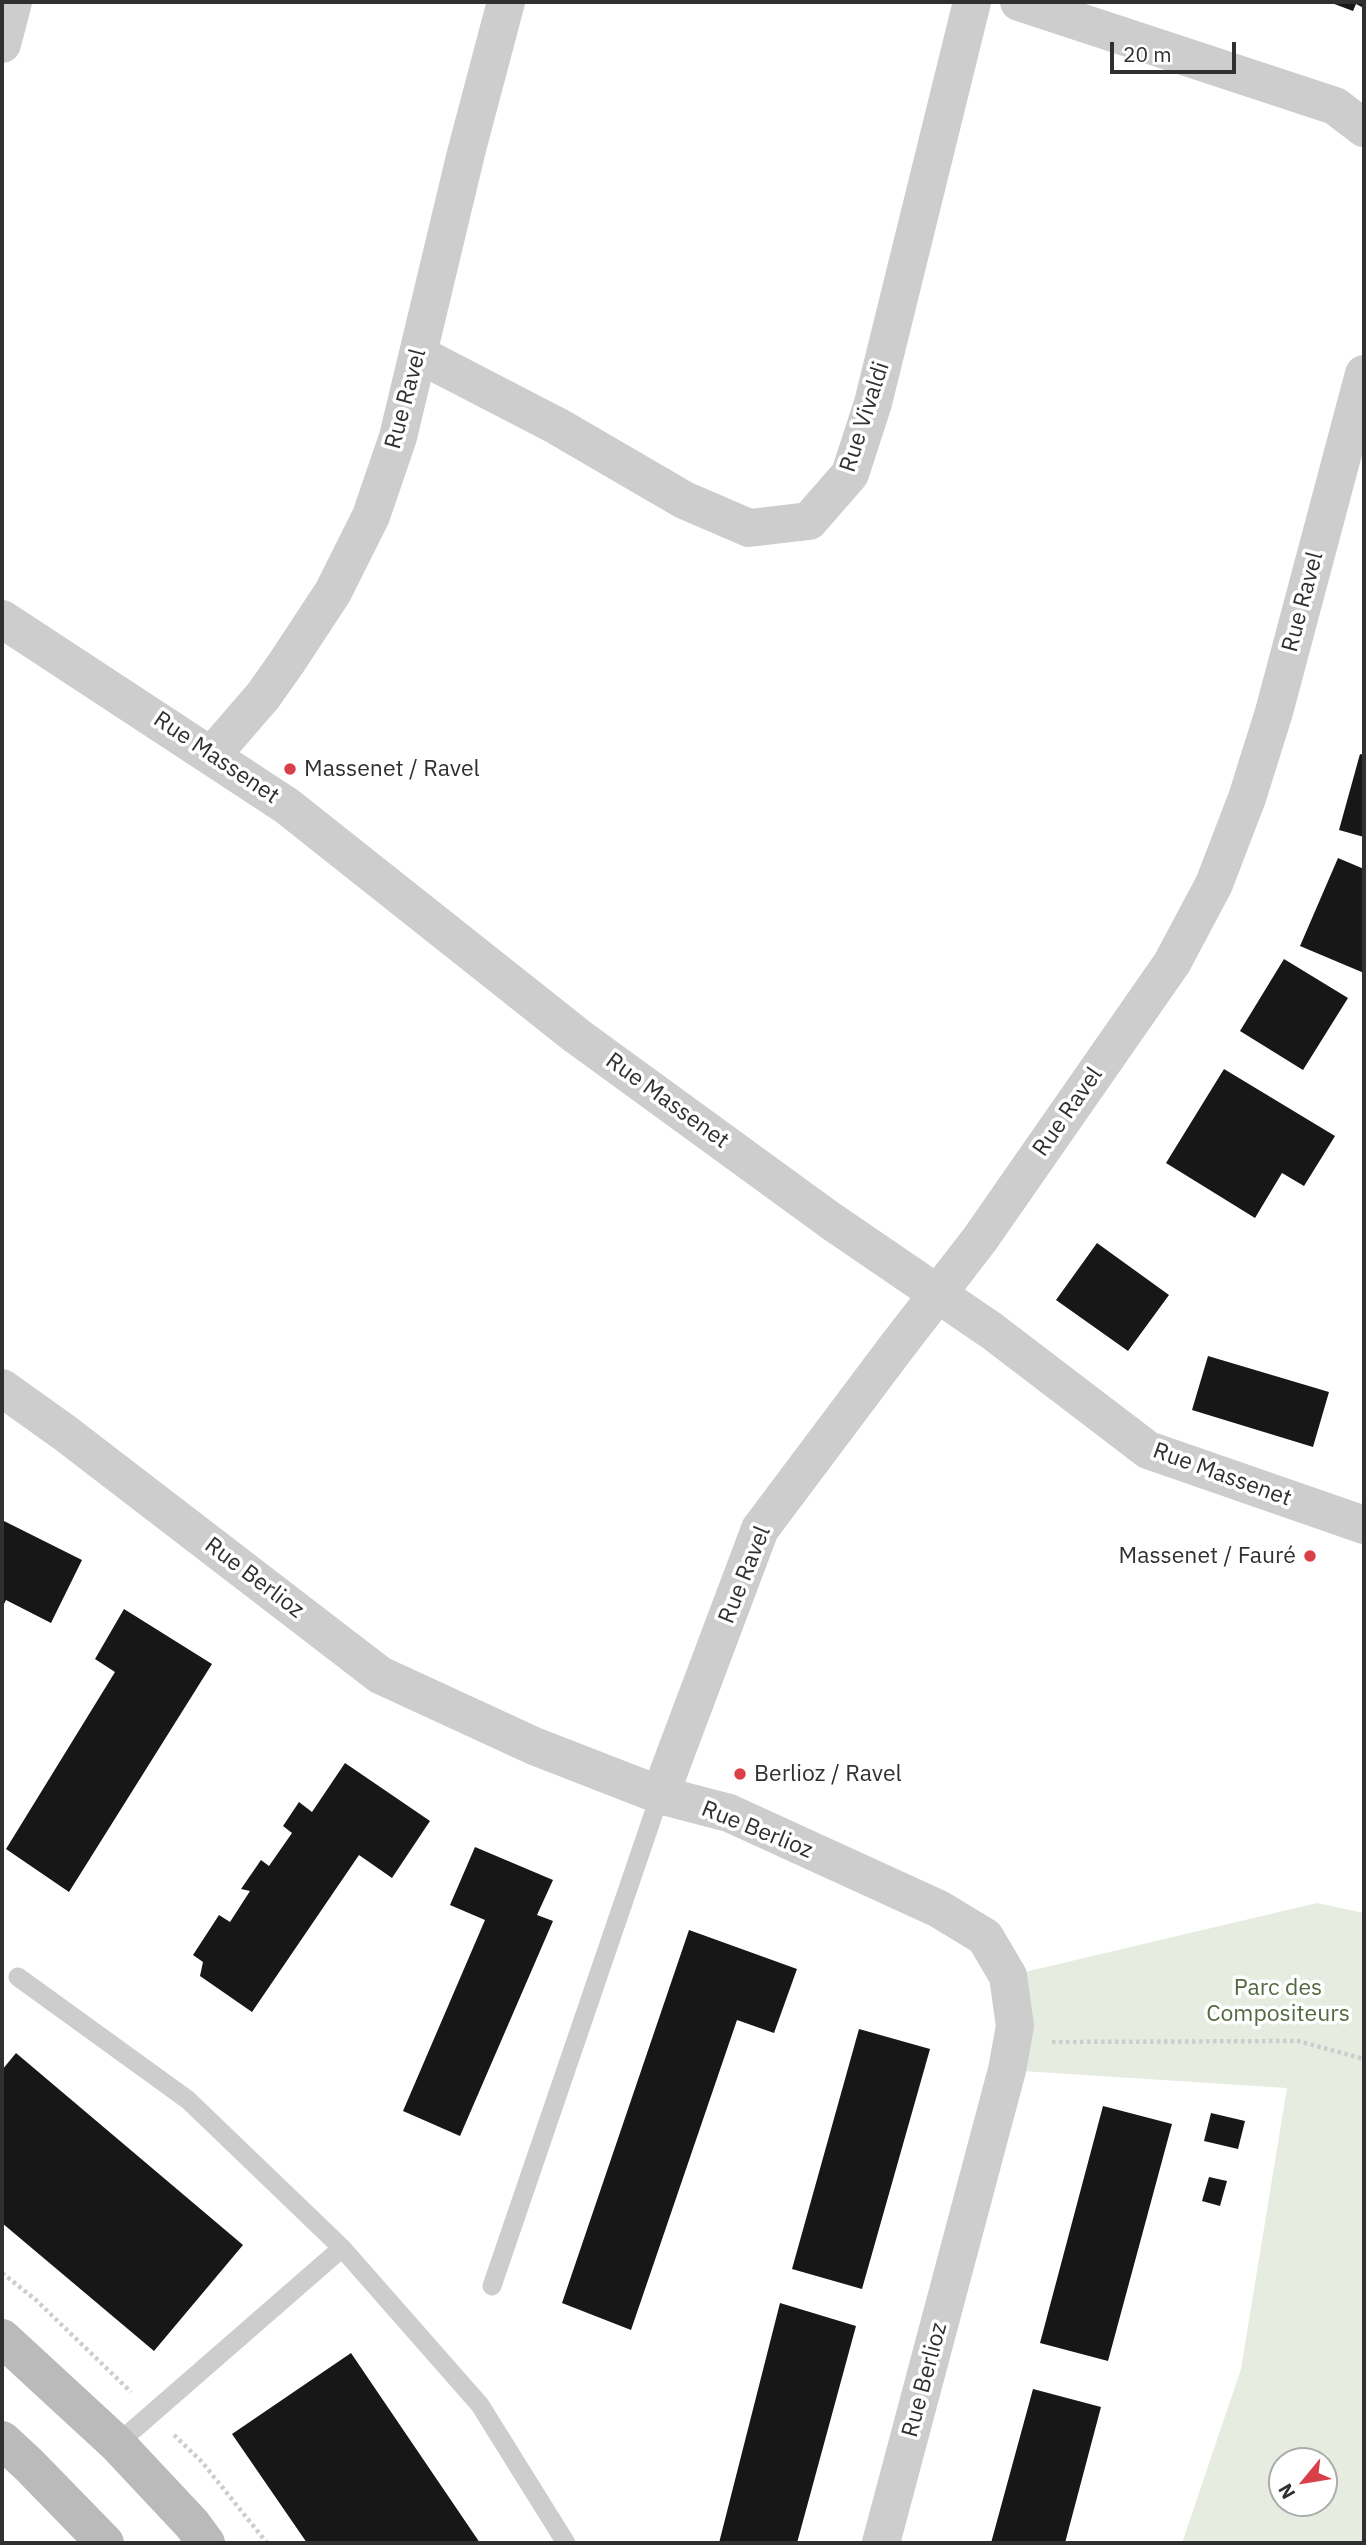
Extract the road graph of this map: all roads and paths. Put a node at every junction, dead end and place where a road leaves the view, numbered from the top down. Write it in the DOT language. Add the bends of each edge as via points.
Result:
graph roads {
  1 [pos="13,2"];
  2 [pos="506,2"];
  3 [pos="972,2"];
  4 [pos="1019,2"];
  5 [pos="2,44"];
  6 [pos="1364,128"];
  7 [pos="418,354"];
  8 [pos="1364,374"];
  9 [pos="2,618"];
  10 [pos="212,755"];
  11 [pos="936,1294"];
  12 [pos="2,1388"];
  13 [pos="1364,1525"];
  14 [pos="660,1795"];
  15 [pos="18,1977"];
  16 [pos="1012,2042"];
  17 [pos="1364,2059"];
  18 [pos="342,2249"];
  19 [pos="492,2286"];
  20 [pos="2,2338"];
  21 [pos="2,2440"];
  22 [pos="117,2444"];
  23 [pos="105,2543"];
  24 [pos="206,2543"];
  25 [pos="566,2543"];
  26 [pos="881,2543"];
  1 -- 5 [label="street"];
  2 -- 7 [label="street, Rue Ravel"];
  3 -- 7 [label="street, Rue Vivaldi" via="873,403 850,474 809,521 749,528 684,500 557,426"];
  4 -- 6 [label="street" via="1335,106"];
  7 -- 10 [label="street, Rue Ravel" via="398,437 371,516 333,592 263,696"];
  8 -- 11 [label="street, Rue Ravel" via="1273,712 1214,884 1172,963 980,1239"];
  9 -- 10 [label="street, Rue Massenet"];
  10 -- 11 [label="street, Rue Massenet" via="317,828 577,1037"];
  11 -- 13 [label="street, Rue Massenet" via="1148,1450"];
  11 -- 14 [label="street, Rue Ravel" via="760,1529"];
  12 -- 14 [label="street, Rue Berlioz" via="380,1675 534,1746"];
  14 -- 16 [label="street, Rue Berlioz" via="729,1814 939,1909 985,1937 1008,1976 1015,2026"];
  14 -- 19 [label="lane"];
  15 -- 18 [label="lane" via="188,2100"];
  16 -- 17 [label="path" via="1298,2041"];
  16 -- 26 [label="street, Rue Berlioz"];
  18 -- 22 [label="lane"];
  18 -- 25 [label="lane" via="480,2406"];
  20 -- 22 [label="street"];
  21 -- 23 [label="street"];
  22 -- 24 [label="street"];
}
